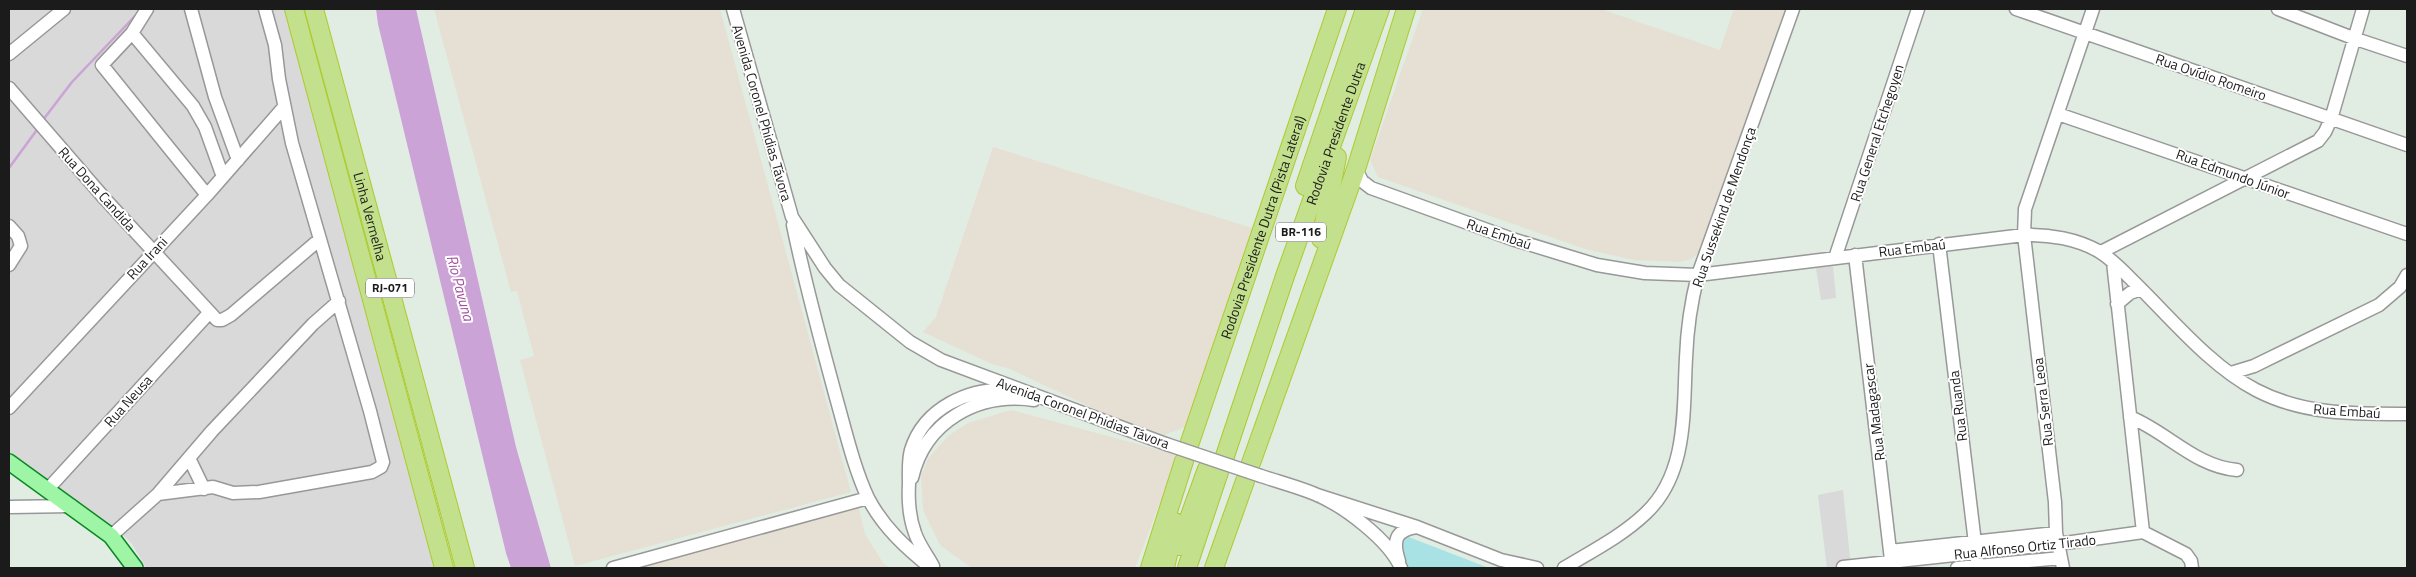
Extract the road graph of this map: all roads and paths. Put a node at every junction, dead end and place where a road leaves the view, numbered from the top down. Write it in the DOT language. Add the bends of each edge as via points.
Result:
graph roads {
  1 [pos="64,9"];
  2 [pos="147,9"];
  3 [pos="191,9"];
  4 [pos="265,9"];
  5 [pos="294,9"];
  6 [pos="314,9"];
  7 [pos="733,9"];
  8 [pos="1337,9"];
  9 [pos="1365,9"];
  10 [pos="1380,9"];
  11 [pos="1406,9"];
  12 [pos="1793,9"];
  13 [pos="1918,9"];
  14 [pos="2016,9"];
  15 [pos="2093,9"];
  16 [pos="2278,9"];
  17 [pos="2363,9"];
  18 [pos="132,33"];
  19 [pos="2084,34"];
  20 [pos="2353,38"];
  21 [pos="9,54"];
  22 [pos="2407,56"];
  23 [pos="9,88"];
  24 [pos="1349,100"];
  25 [pos="284,107"];
  26 [pos="2058,114"];
  27 [pos="2332,119"];
  28 [pos="2407,145"];
  29 [pos="238,160"];
  30 [pos="1356,169"];
  31 [pos="223,177"];
  32 [pos="2243,178"];
  33 [pos="1372,188"];
  34 [pos="207,195"];
  35 [pos="1344,200"];
  36 [pos="792,217"];
  37 [pos="9,226"];
  38 [pos="2407,234"];
  39 [pos="2024,235"];
  40 [pos="320,239"];
  41 [pos="1939,244"];
  42 [pos="153,250"];
  43 [pos="2100,252"];
  44 [pos="1855,255"];
  45 [pos="1835,258"];
  46 [pos="2113,262"];
  47 [pos="9,265"];
  48 [pos="1698,275"];
  49 [pos="2407,275"];
  50 [pos="2141,289"];
  51 [pos="1310,296"];
  52 [pos="339,301"];
  53 [pos="2117,304"];
  54 [pos="209,313"];
  55 [pos="2254,366"];
  56 [pos="2231,373"];
  57 [pos="2246,384"];
  58 [pos="1024,392"];
  59 [pos="1054,403"];
  60 [pos="9,408"];
  61 [pos="2407,414"];
  62 [pos="2130,417"];
  63 [pos="1188,454"];
  64 [pos="189,458"];
  65 [pos="9,462"];
  66 [pos="2237,470"];
  67 [pos="1252,474"];
  68 [pos="204,489"];
  69 [pos="47,490"];
  70 [pos="158,494"];
  71 [pos="908,495"];
  72 [pos="1317,495"];
  73 [pos="868,498"];
  74 [pos="9,506"];
  75 [pos="72,506"];
  76 [pos="1417,527"];
  77 [pos="2143,532"];
  78 [pos="111,536"];
  79 [pos="2057,539"];
  80 [pos="1975,548"];
  81 [pos="1892,560"];
  82 [pos="2062,563"];
  83 [pos="1503,564"];
  84 [pos="1400,566"];
  85 [pos="1843,567"];
  86 [pos="1977,567"];
  87 [pos="135,568"];
  88 [pos="444,568"];
  89 [pos="465,568"];
  90 [pos="612,568"];
  91 [pos="933,568"];
  92 [pos="1150,568"];
  93 [pos="1166,568"];
  94 [pos="1171,568"];
  95 [pos="1187,568"];
  96 [pos="1214,568"];
  97 [pos="1537,568"];
  98 [pos="1564,568"];
  99 [pos="1957,568"];
  100 [pos="2192,568"];
  1 -- 21 [label="street"];
  2 -- 18 [label="street"];
  3 -- 29 [label="street" via="215,97"];
  4 -- 25 [label="street" via="275,45"];
  5 -- 88 [label="highway, Linha Vermelha / RJ-071"];
  6 -- 89 [label="highway, Linha Vermelha / RJ-071"];
  7 -- 36 [label="street, Avenida Coronel Phidias Távora"];
  8 -- 63 [label="highway, Rodovia Presidente Dutra (Pista Lateral) / BR-116"];
  9 -- 24 [label="highway, Rodovia Presidente Dutra / BR-116" via="1219,454"];
  10 -- 24 [label="highway, Rodovia Presidente Dutra / BR-116"];
  11 -- 30 [label="highway, BR-116"];
  12 -- 48 [label="street, Rua Sussekind de Mendonça"];
  13 -- 45 [label="street, Rua General Etchegoyen"];
  14 -- 19 [label="street, Rua Ovídio Romeiro"];
  15 -- 19 [label="street, Rua Serra Leoa"];
  16 -- 20 [label="street"];
  17 -- 20 [label="street"];
  18 -- 31 [label="street" via="193,106 205,127"];
  18 -- 34 [label="street" via="102,65"];
  19 -- 26 [label="street, Rua Serra Leoa"];
  19 -- 27 [label="street, Rua Ovídio Romeiro"];
  20 -- 22 [label="street"];
  20 -- 27 [label="street"];
  23 -- 42 [label="street, Rua Dona Candida"];
  24 -- 51 [label="highway"];
  25 -- 29 [label="street, Rua Irani"];
  25 -- 40 [label="street"];
  26 -- 32 [label="street, Rua Edmundo Júnior"];
  26 -- 39 [label="street, Rua Serra Leoa" via="2025,209"];
  27 -- 28 [label="street, Rua Ovídio Romeiro"];
  27 -- 32 [label="street" via="2325,132 2311,145"];
  29 -- 31 [label="street, Rua Irani"];
  30 -- 33 [label="street, Rua Embaú"];
  30 -- 35 [label="highway, BR-116"];
  31 -- 34 [label="street, Rua Irani"];
  32 -- 38 [label="street, Rua Edmundo Júnior"];
  32 -- 43 [label="street"];
  33 -- 35 [label="street"];
  33 -- 48 [label="street, Rua Embaú" via="1589,263 1625,271"];
  34 -- 42 [label="street, Rua Irani"];
  35 -- 51 [label="highway, BR-116"];
  36 -- 58 [label="street, Avenida Coronel Phidias Távora" via="840,285 910,342 941,360"];
  36 -- 73 [label="street, Avenida Coronel Phidias Távora" via="805,284 851,450"];
  37 -- 47 [label="street" via="18,236 21,246"];
  39 -- 41 [label="street, Rua Embaú"];
  39 -- 43 [label="street, Rua Embaú" via="2062,238"];
  39 -- 79 [label="street, Rua Serra Leoa"];
  40 -- 52 [label="street"];
  40 -- 54 [label="street" via="231,315 216,320"];
  41 -- 44 [label="street, Rua Embaú"];
  41 -- 80 [label="street, Rua Ruanda"];
  42 -- 54 [label="street, Rua Dona Candida"];
  42 -- 60 [label="street, Rua Irani"];
  43 -- 46 [label="street, Rua Embaú"];
  44 -- 45 [label="street, Rua Embaú"];
  44 -- 81 [label="street, Rua Madagascar"];
  45 -- 48 [label="street, Rua Embaú"];
  46 -- 50 [label="street, Rua Embaú"];
  46 -- 53 [label="street"];
  48 -- 98 [label="street, Rua Sussekind de Mendonça" via="1686,357 1683,433 1668,480 1647,512 1617,536"];
  49 -- 55 [label="street" via="2400,287 2379,305"];
  50 -- 53 [label="street"];
  50 -- 56 [label="street, Rua Embaú"];
  51 -- 67 [label="highway, BR-116"];
  52 -- 64 [label="street" via="313,324"];
  52 -- 68 [label="street" via="383,462 381,468 259,492"];
  53 -- 62 [label="street"];
  54 -- 69 [label="street, Rua Neusa"];
  55 -- 56 [label="street"];
  55 -- 57 [label="street"];
  56 -- 57 [label="street, Rua Embaú"];
  57 -- 61 [label="street, Rua Embaú" via="2275,400 2323,412"];
  58 -- 59 [label="street, Avenida Coronel Phidias Távora"];
  58 -- 71 [label="street" via="1006,389 982,391 953,401 936,413 922,428 912,449"];
  59 -- 67 [label="street, Avenida Coronel Phidias Távora, bridge"];
  59 -- 71 [label="street" via="1016,398 990,400 951,417 935,432 924,449 913,473"];
  62 -- 66 [label="street" via="2164,434 2200,460"];
  62 -- 77 [label="street"];
  63 -- 92 [label="highway, Rodovia Presidente Dutra (Pista Lateral) / BR-116"];
  63 -- 93 [label="highway"];
  64 -- 68 [label="street"];
  64 -- 70 [label="street"];
  65 -- 69 [label="main road"];
  67 -- 72 [label="street, Avenida Coronel Phidias Távora"];
  67 -- 96 [label="highway, BR-116"];
  68 -- 70 [label="street"];
  69 -- 75 [label="main road"];
  70 -- 78 [label="street"];
  71 -- 91 [label="street" via="915,532"];
  72 -- 76 [label="street"];
  72 -- 84 [label="street, Avenida Coronel Phidias Távora" via="1366,527"];
  73 -- 90 [label="street"];
  73 -- 91 [label="street, Avenida Coronel Phidias Távora" via="898,540"];
  74 -- 75 [label="street"];
  75 -- 78 [label="main road"];
  76 -- 83 [label="street"];
  76 -- 84 [label="street" via="1404,529 1396,539"];
  77 -- 79 [label="street, Rua Alfonso Ortiz Tirado"];
  77 -- 100 [label="street" via="2186,554"];
  78 -- 87 [label="main road"];
  79 -- 80 [label="street, Rua Alfonso Ortiz Tirado"];
  79 -- 82 [label="street, Rua Serra Leoa"];
  80 -- 81 [label="street, Rua Alfonso Ortiz Tirado"];
  80 -- 86 [label="street, Rua Ruanda"];
  81 -- 85 [label="street, Rua Alfonso Ortiz Tirado"];
  82 -- 86 [label="street, Rua Alfonso Ortiz Tirado"];
  83 -- 97 [label="street"];
  86 -- 99 [label="street, Rua Alfonso Ortiz Tirado"];
  94 -- 95 [label="highway" via="1213,471"];
}
